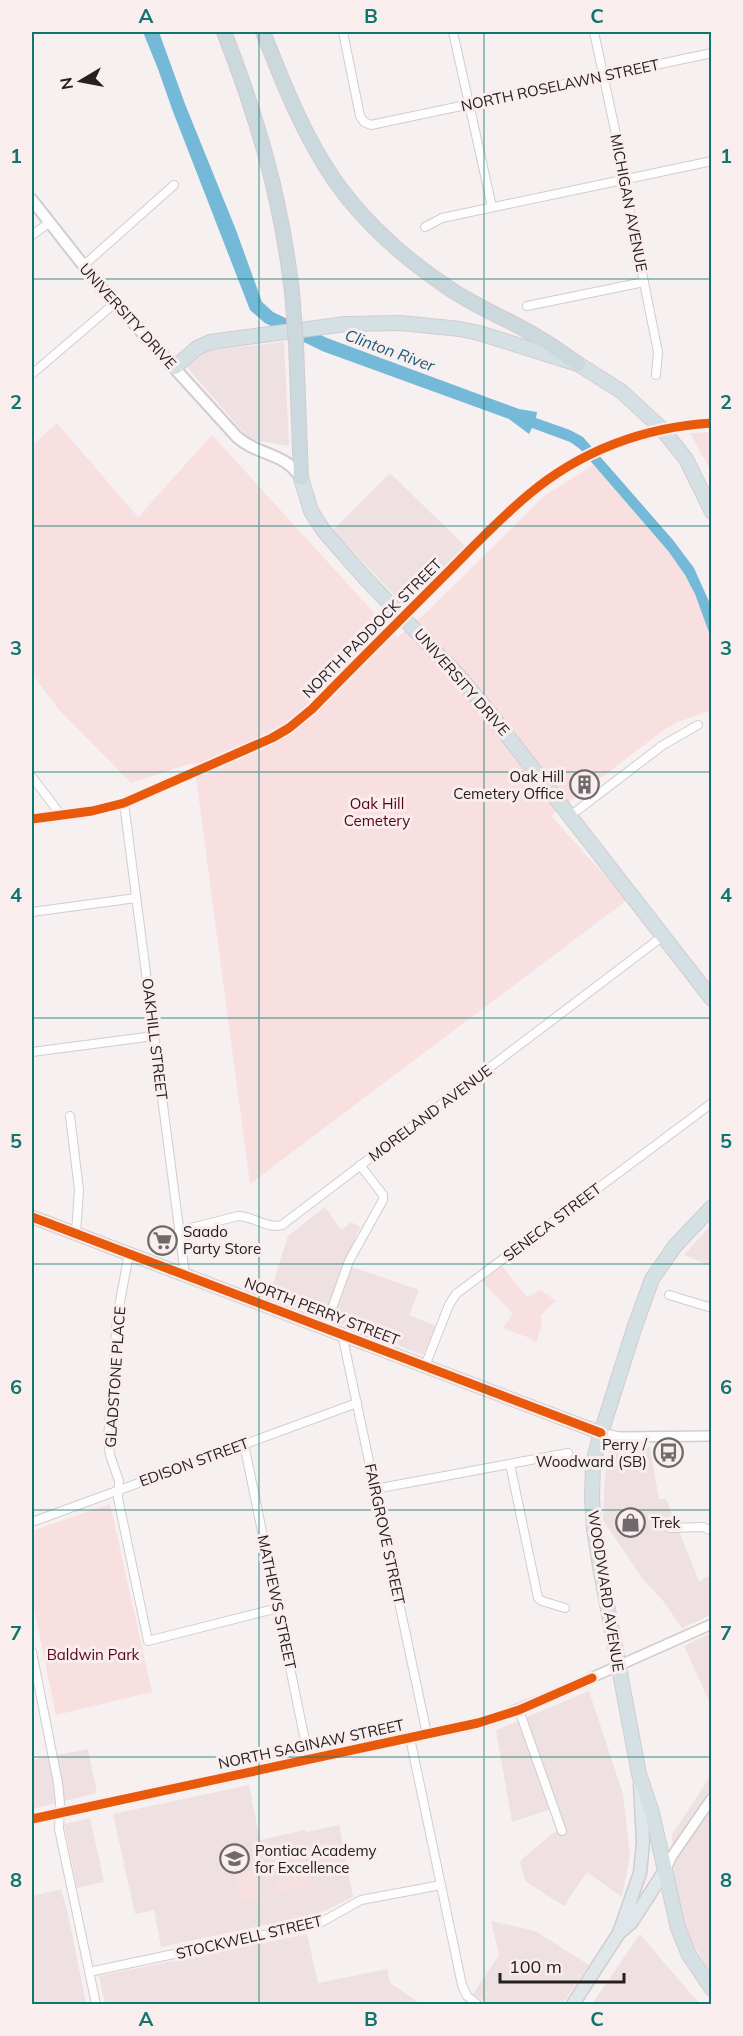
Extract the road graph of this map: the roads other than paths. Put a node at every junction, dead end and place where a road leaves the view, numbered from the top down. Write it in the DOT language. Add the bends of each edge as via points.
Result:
graph roads {
  1 [pos="224,32"];
  2 [pos="263,32"];
  3 [pos="343,32"];
  4 [pos="453,32"];
  5 [pos="594,32"];
  6 [pos="711,53"];
  7 [pos="603,76"];
  8 [pos="468,105"];
  9 [pos="711,161"];
  10 [pos="624,179"];
  11 [pos="174,185"];
  12 [pos="32,200"];
  13 [pos="492,207"];
  14 [pos="49,223"];
  15 [pos="425,227"];
  16 [pos="32,235"];
  17 [pos="83,266"];
  18 [pos="644,282"];
  19 [pos="115,303"];
  20 [pos="527,306"];
  21 [pos="578,364"];
  22 [pos="175,367"];
  23 [pos="32,374"];
  24 [pos="656,375"];
  25 [pos="711,423"];
  26 [pos="662,429"];
  27 [pos="301,478"];
  28 [pos="711,512"];
  29 [pos="403,617"];
  30 [pos="698,725"];
  31 [pos="32,777"];
  32 [pos="124,803"];
  33 [pos="61,815"];
  34 [pos="570,816"];
  35 [pos="32,819"];
  36 [pos="136,898"];
  37 [pos="32,912"];
  38 [pos="663,936"];
  39 [pos="711,999"];
  40 [pos="154,1036"];
  41 [pos="32,1052"];
  42 [pos="711,1103"];
  43 [pos="70,1116"];
  44 [pos="360,1166"];
  45 [pos="711,1207"];
  46 [pos="32,1217"];
  47 [pos="179,1231"];
  48 [pos="76,1233"];
  49 [pos="129,1253"];
  50 [pos="185,1275"];
  51 [pos="669,1295"];
  52 [pos="711,1308"];
  53 [pos="325,1328"];
  54 [pos="342,1334"];
  55 [pos="425,1366"];
  56 [pos="357,1403"];
  57 [pos="601,1433"];
  58 [pos="711,1436"];
  59 [pos="244,1444"];
  60 [pos="568,1453"];
  61 [pos="510,1464"];
  62 [pos="375,1489"];
  63 [pos="118,1490"];
  64 [pos="32,1522"];
  65 [pos="669,1528"];
  66 [pos="711,1532"];
  67 [pos="278,1608"];
  68 [pos="565,1608"];
  69 [pos="711,1624"];
  70 [pos="32,1656"];
  71 [pos="617,1666"];
  72 [pos="519,1710"];
  73 [pos="427,1734"];
  74 [pos="410,1738"];
  75 [pos="309,1760"];
  76 [pos="639,1774"];
  77 [pos="711,1798"];
  78 [pos="60,1813"];
  79 [pos="32,1819"];
  80 [pos="562,1831"];
  81 [pos="664,1872"];
  82 [pos="441,1885"];
  83 [pos="619,1933"];
  84 [pos="89,1972"];
  85 [pos="711,1989"];
  86 [pos="96,2004"];
  87 [pos="477,2004"];
  88 [pos="573,2004"];
  1 -- 27 [label="highway, bridge" via="269,163 281,213 296,343"];
  2 -- 21 [label="highway" via="298,115 324,164 368,220 436,279"];
  3 -- 8 [label="street, NORTH ROSELAWN STREET" via="360,116 366,123 373,125"];
  4 -- 8 [label="street"];
  5 -- 7 [label="street, MICHIGAN AVENUE"];
  6 -- 7 [label="street, NORTH ROSELAWN STREET"];
  7 -- 8 [label="street, NORTH ROSELAWN STREET"];
  7 -- 10 [label="street, MICHIGAN AVENUE"];
  8 -- 13 [label="street"];
  9 -- 10 [label="street"];
  10 -- 13 [label="street"];
  10 -- 18 [label="street, MICHIGAN AVENUE"];
  11 -- 17 [label="street"];
  12 -- 14 [label="main road, UNIVERSITY DRIVE"];
  13 -- 15 [label="street" via="442,218"];
  14 -- 16 [label="street"];
  14 -- 17 [label="main road, UNIVERSITY DRIVE"];
  17 -- 19 [label="main road, UNIVERSITY DRIVE"];
  18 -- 20 [label="street"];
  18 -- 24 [label="street, MICHIGAN AVENUE" via="658,354"];
  19 -- 22 [label="main road, UNIVERSITY DRIVE"];
  19 -- 23 [label="street"];
  21 -- 22 [label="highway" via="460,329 382,322 210,342"];
  21 -- 26 [label="highway" via="621,391"];
  22 -- 27 [label="main road, UNIVERSITY DRIVE" via="237,437 285,460"];
  25 -- 26 [label="street, NORTH PADDOCK STREET"];
  26 -- 28 [label="highway" via="686,459"];
  26 -- 29 [label="street, NORTH PADDOCK STREET" via="603,448 547,480"];
  27 -- 29 [label="highway, UNIVERSITY DRIVE" via="311,511 322,530"];
  29 -- 32 [label="street, NORTH PADDOCK STREET" via="289,728"];
  29 -- 34 [label="highway, UNIVERSITY DRIVE" via="485,707"];
  30 -- 34 [label="street" via="663,745"];
  31 -- 33 [label="street"];
  32 -- 33 [label="street, NORTH PADDOCK STREET"];
  32 -- 36 [label="street, OAKHILL STREET"];
  33 -- 35 [label="street, NORTH PADDOCK STREET"];
  34 -- 38 [label="highway, UNIVERSITY DRIVE"];
  36 -- 37 [label="street"];
  36 -- 40 [label="street, OAKHILL STREET"];
  38 -- 39 [label="highway, UNIVERSITY DRIVE"];
  38 -- 44 [label="street, MORELAND AVENUE"];
  40 -- 41 [label="street"];
  40 -- 47 [label="street, OAKHILL STREET"];
  42 -- 55 [label="street, SENECA STREET" via="456,1294"];
  43 -- 48 [label="street" via="79,1190"];
  44 -- 47 [label="street, MORELAND AVENUE" via="280,1226 238,1216"];
  44 -- 53 [label="street" via="383,1200 349,1261"];
  45 -- 57 [label="highway, WOODWARD AVENUE" via="675,1246 652,1279"];
  46 -- 48 [label="main road, NORTH PERRY STREET"];
  47 -- 50 [label="street, OAKHILL STREET"];
  48 -- 49 [label="main road, NORTH PERRY STREET"];
  49 -- 50 [label="main road, NORTH PERRY STREET"];
  49 -- 63 [label="street, GLADSTONE PLACE" via="117,1325 108,1439"];
  50 -- 53 [label="main road, NORTH PERRY STREET"];
  51 -- 52 [label="street"];
  53 -- 54 [label="main road, NORTH PERRY STREET"];
  54 -- 55 [label="main road, NORTH PERRY STREET"];
  54 -- 56 [label="street, FAIRGROVE STREET"];
  55 -- 57 [label="main road, NORTH PERRY STREET"];
  56 -- 59 [label="street, EDISON STREET"];
  56 -- 62 [label="street, FAIRGROVE STREET"];
  57 -- 58 [label="street, NORTH PERRY STREET" via="619,1437"];
  57 -- 71 [label="highway, WOODWARD AVENUE" via="593,1463 594,1529"];
  59 -- 63 [label="street, EDISON STREET"];
  59 -- 67 [label="street, MATHEWS STREET"];
  60 -- 61 [label="street"];
  61 -- 62 [label="street"];
  61 -- 68 [label="street" via="538,1598"];
  62 -- 73 [label="street, FAIRGROVE STREET"];
  63 -- 64 [label="street, EDISON STREET"];
  63 -- 67 [label="street, GLADSTONE PLACE" via="148,1641"];
  65 -- 66 [label="street" via="703,1527"];
  67 -- 75 [label="street, MATHEWS STREET"];
  69 -- 71 [label="street, NORTH SAGINAW STREET"];
  70 -- 78 [label="street" via="56,1771"];
  71 -- 72 [label="street, NORTH SAGINAW STREET"];
  71 -- 76 [label="highway, WOODWARD AVENUE"];
  72 -- 73 [label="street, NORTH SAGINAW STREET"];
  72 -- 80 [label="street"];
  73 -- 74 [label="street, NORTH SAGINAW STREET"];
  74 -- 75 [label="street, NORTH SAGINAW STREET"];
  74 -- 82 [label="street"];
  75 -- 78 [label="street, NORTH SAGINAW STREET"];
  76 -- 81 [label="highway, WOODWARD AVENUE"];
  76 -- 83 [label="main road" via="643,1842 640,1873"];
  77 -- 81 [label="street"];
  78 -- 79 [label="street, NORTH SAGINAW STREET"];
  78 -- 84 [label="street" via="59,1829"];
  81 -- 83 [label="main road" via="631,1923"];
  81 -- 85 [label="highway, WOODWARD AVENUE" via="683,1941"];
  82 -- 84 [label="street, STOCKWELL STREET" via="359,1901 320,1923"];
  82 -- 87 [label="street" via="462,1985"];
  83 -- 88 [label="main road"];
  84 -- 86 [label="street"];
}
